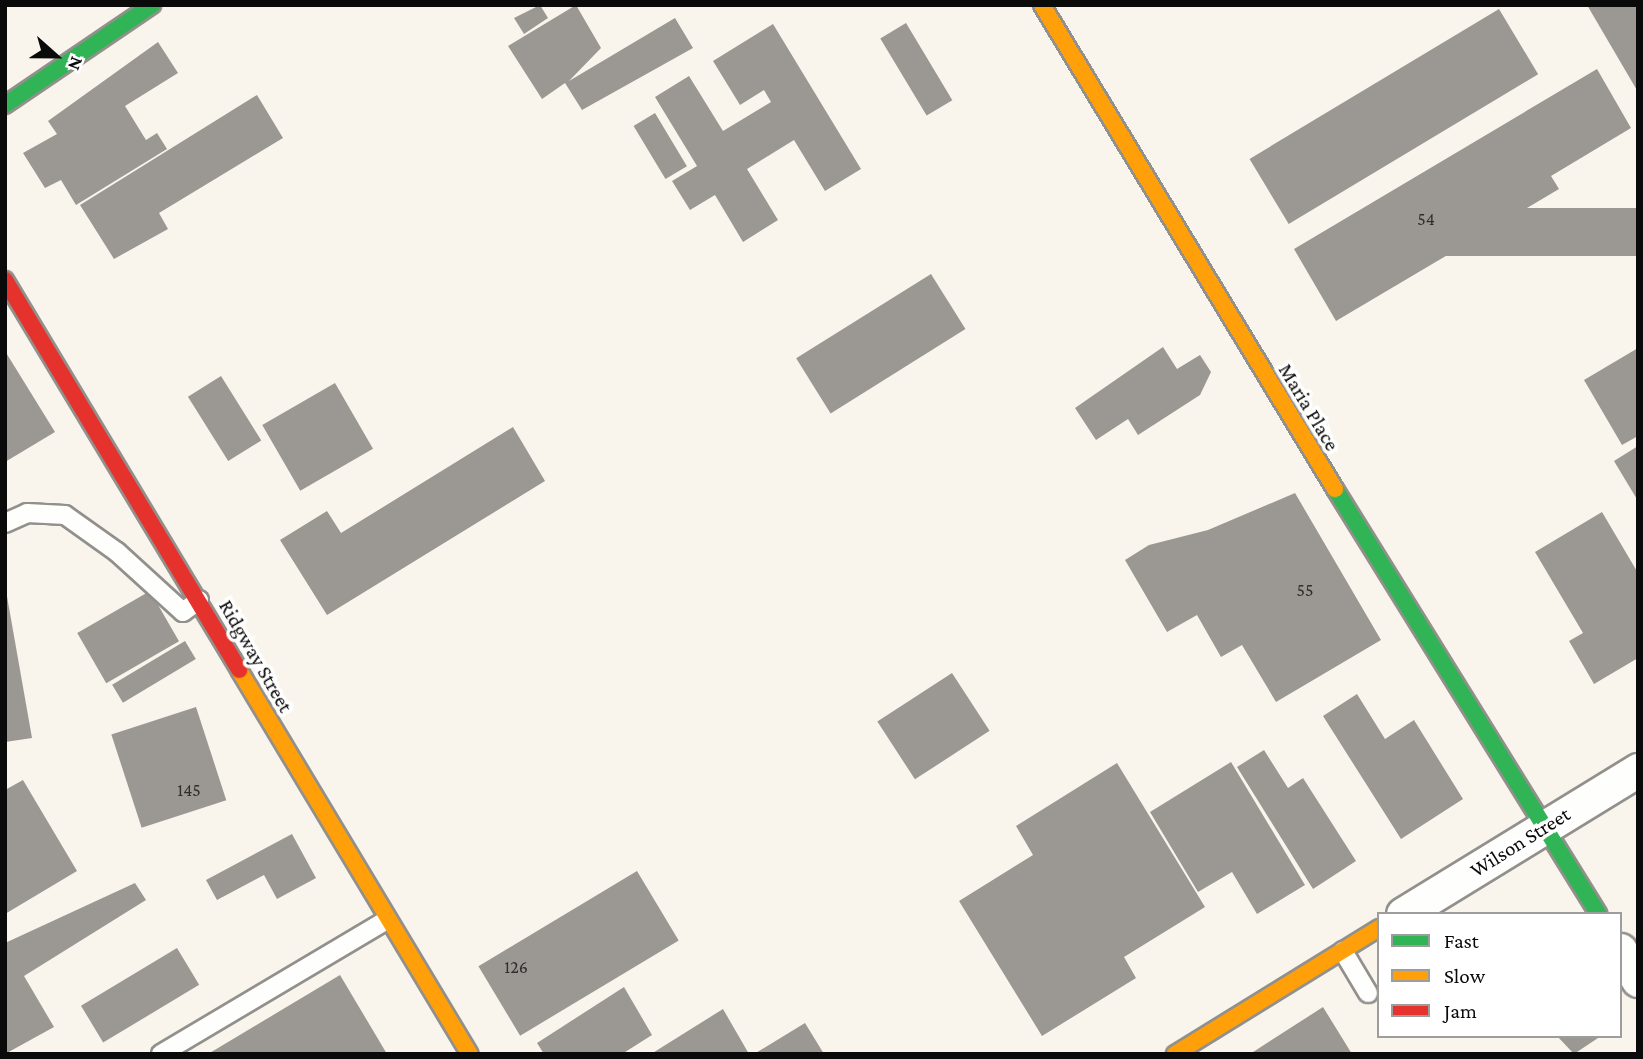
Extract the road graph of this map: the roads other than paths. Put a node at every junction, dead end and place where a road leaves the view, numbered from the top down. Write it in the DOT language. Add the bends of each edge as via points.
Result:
graph roads {
  1 [pos="152,5"];
  2 [pos="1042,5"];
  3 [pos="5,105"];
  4 [pos="5,280"];
  5 [pos="5,523"];
  6 [pos="200,600"];
  7 [pos="1638,770"];
  8 [pos="1543,828"];
  9 [pos="1409,912"];
  10 [pos="1597,912"];
  11 [pos="387,920"];
  12 [pos="1377,930"];
  13 [pos="1343,951"];
  14 [pos="1622,953"];
  15 [pos="1638,979"];
  16 [pos="1368,993"];
  17 [pos="161,1054"];
  18 [pos="470,1054"];
  19 [pos="1175,1054"];
  1 -- 3 [label="street"];
  2 -- 8 [label="street, Maria Place"];
  4 -- 6 [label="street, Ridgway Street"];
  5 -- 6 [label="lane" via="27,513 65,515 117,551 183,612"];
  6 -- 11 [label="street, Ridgway Street"];
  7 -- 8 [label="street, Wilson Street"];
  8 -- 9 [label="street, Wilson Street"];
  8 -- 10 [label="street, Maria Place"];
  11 -- 17 [label="lane"];
  11 -- 18 [label="street, Ridgway Street"];
  12 -- 13 [label="street"];
  13 -- 16 [label="lane"];
  13 -- 19 [label="street"];
  14 -- 15 [label="street"];
}
